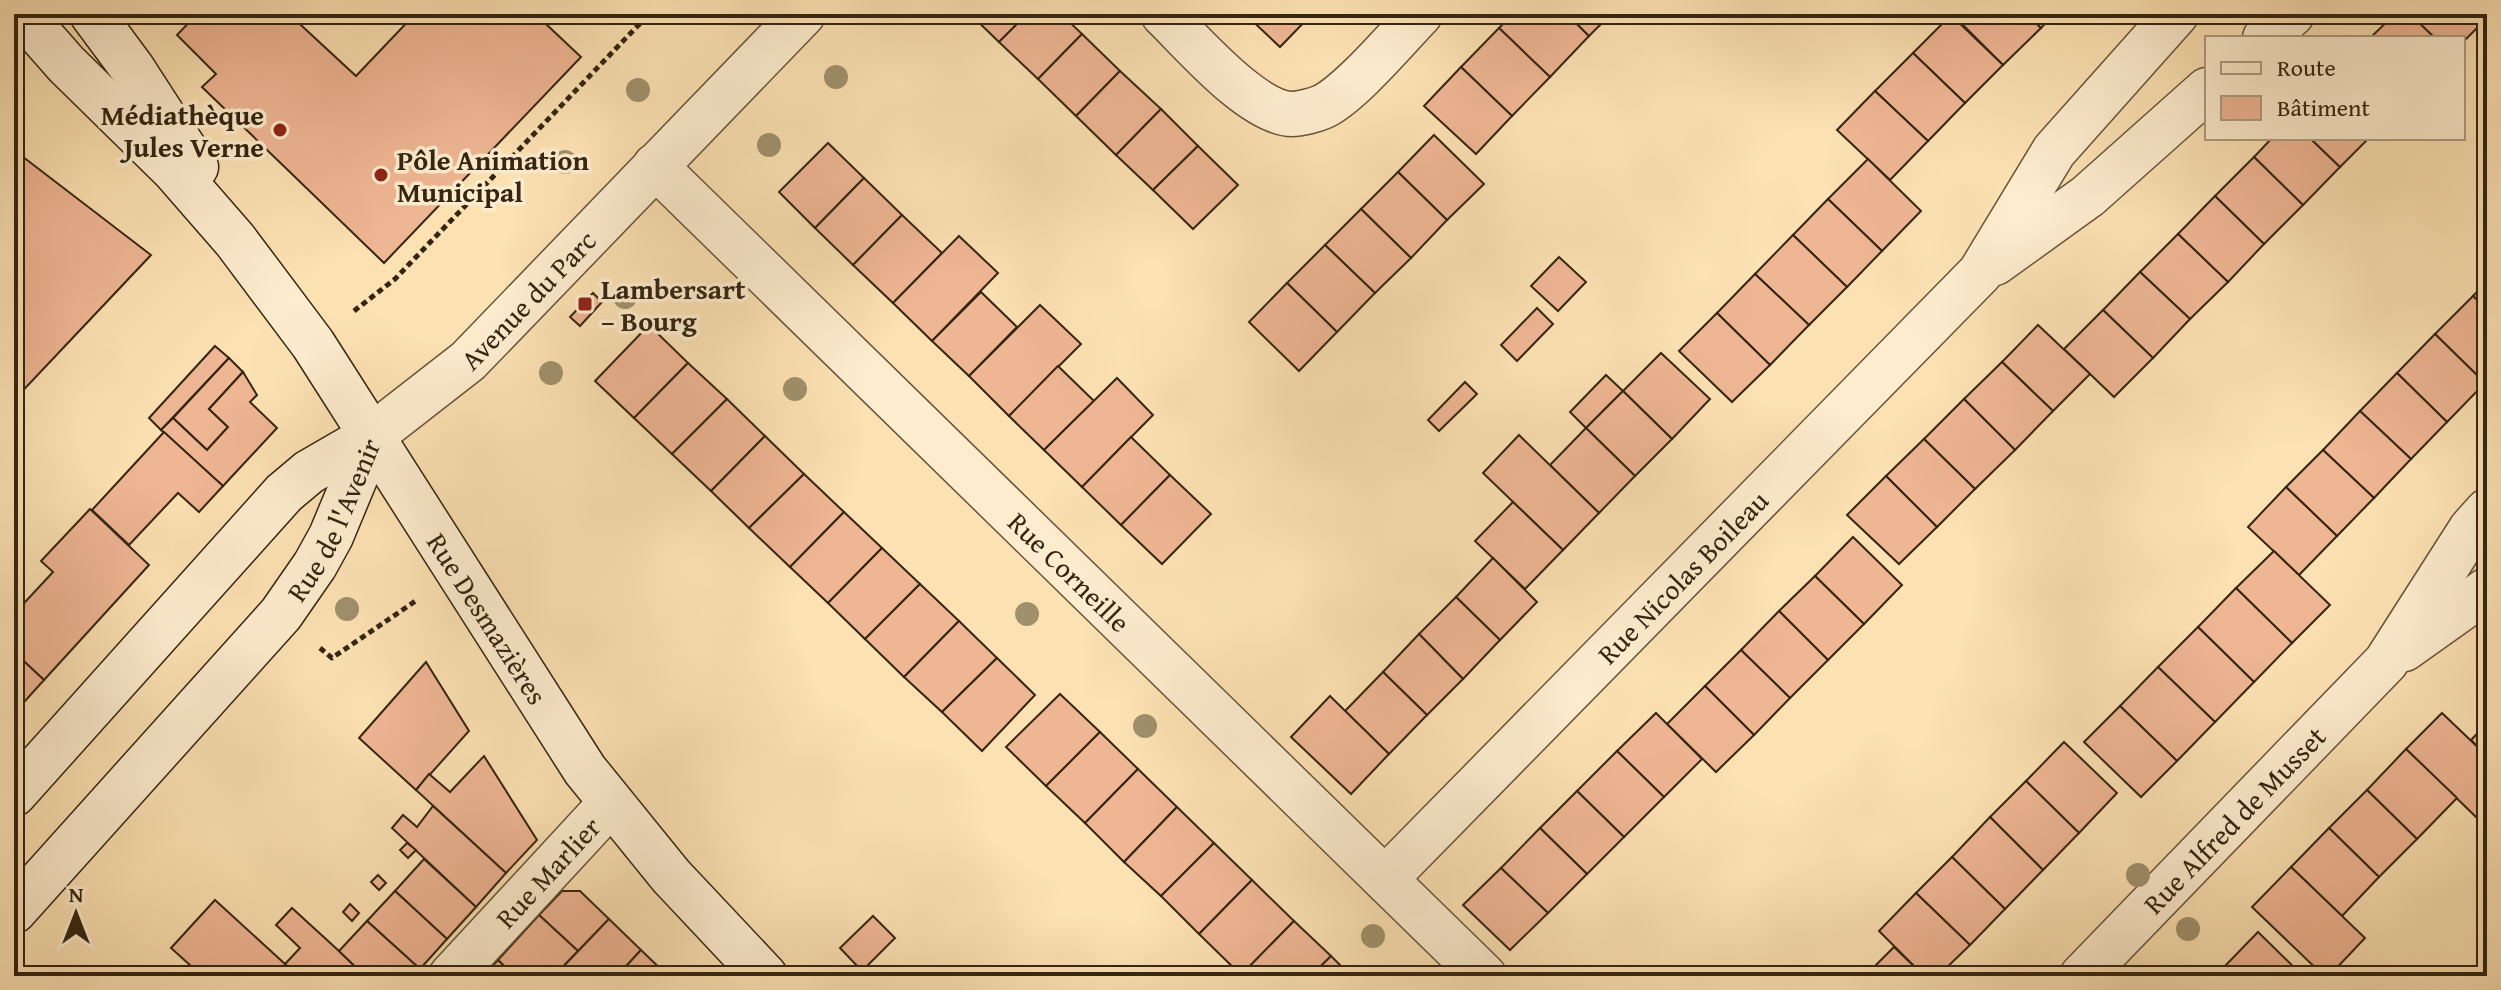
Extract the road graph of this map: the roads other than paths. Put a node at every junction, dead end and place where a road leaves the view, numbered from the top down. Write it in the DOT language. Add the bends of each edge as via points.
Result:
graph roads {
  1 [pos="22,14"];
  2 [pos="92,14"];
  3 [pos="803,14"];
  4 [pos="1163,14"];
  5 [pos="1420,14"];
  6 [pos="2176,14"];
  7 [pos="2292,14"];
  8 [pos="2267,36"];
  9 [pos="2205,92"];
  10 [pos="655,166"];
  11 [pos="235,240"];
  12 [pos="1980,273"];
  13 [pos="373,435"];
  14 [pos="2487,511"];
  15 [pos="2487,590"];
  16 [pos="2386,662"];
  17 [pos="14,794"];
  18 [pos="610,804"];
  19 [pos="1385,879"];
  20 [pos="14,911"];
  21 [pos="451,976"];
  22 [pos="765,976"];
  23 [pos="1484,976"];
  24 [pos="2082,976"];
  1 -- 11 [label="street, Rue Desmazières"];
  2 -- 11 [label="street, Rue Desmazières" via="180,139"];
  3 -- 10 [label="street, Avenue du Parc"];
  4 -- 5 [label="street" via="1236,85 1268,108 1293,114 1324,107"];
  6 -- 12 [label="street, Rue Nicolas Boileau" via="2054,151"];
  7 -- 8 [label="street"];
  9 -- 12 [label="street, Rue Nicolas Boileau" via="2088,196"];
  10 -- 13 [label="street, Avenue du Parc" via="468,361"];
  10 -- 19 [label="street, Rue Corneille"];
  11 -- 13 [label="street, Rue Desmazières"];
  12 -- 19 [label="street, Rue Nicolas Boileau"];
  13 -- 17 [label="street, Rue de l'Avenir" via="284,493"];
  13 -- 18 [label="street, Rue Desmazières"];
  13 -- 20 [label="street, Rue de l'Avenir" via="331,536 281,614"];
  14 -- 16 [label="street, Rue Alfred de Musset"];
  15 -- 16 [label="street, Rue Alfred de Musset"];
  16 -- 24 [label="street, Rue Alfred de Musset"];
  18 -- 21 [label="street, Rue Marlier"];
  18 -- 22 [label="street, Rue Desmazières"];
  19 -- 23 [label="street, Rue Corneille"];
}
